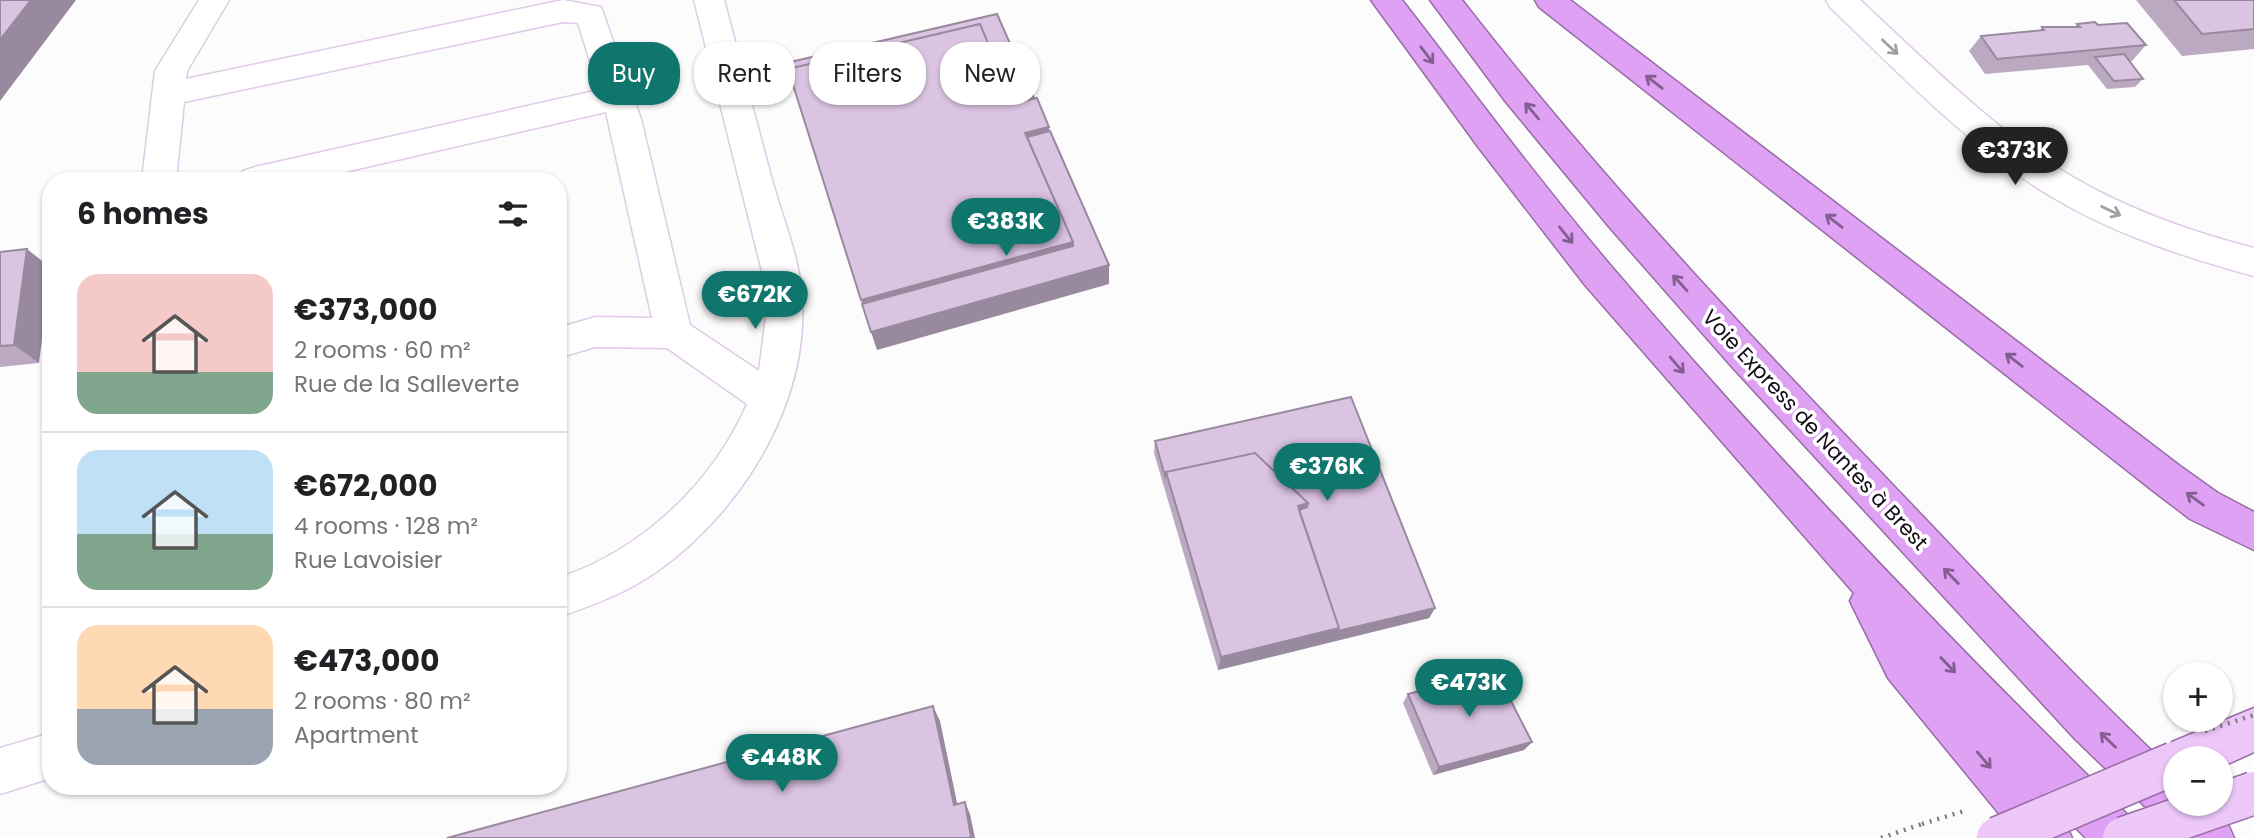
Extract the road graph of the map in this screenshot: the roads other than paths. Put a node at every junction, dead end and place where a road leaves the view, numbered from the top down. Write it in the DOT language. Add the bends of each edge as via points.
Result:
graph roads {
  1 [pos="214,0"];
  2 [pos="709,0"];
  3 [pos="1386,0"];
  4 [pos="1445,0"];
  5 [pos="1550,0"];
  6 [pos="1840,0"];
  7 [pos="599,42"];
  8 [pos="169,94"];
  9 [pos="588,105"];
  10 [pos="620,105"];
  11 [pos="160,172"];
  12 [pos="290,172"];
  13 [pos="2254,262"];
  14 [pos="674,333"];
  15 [pos="567,340"];
  16 [pos="769,398"];
  17 [pos="2254,532"];
  18 [pos="1851,562"];
  19 [pos="567,595"];
  20 [pos="2254,730"];
  21 [pos="2216,746"];
  22 [pos="42,758"];
  23 [pos="2163,768"];
  24 [pos="0,771"];
  25 [pos="2254,793"];
  26 [pos="1998,838"];
  27 [pos="2049,838"];
  28 [pos="2119,838"];
  29 [pos="2124,838"];
  30 [pos="2211,838"];
  1 -- 8 [label="street" via="171,71"];
  2 -- 16 [label="street" via="783,287 784,342"];
  3 -- 18 [label="highway, one-way" via="1600,277"];
  30 -- 4 [label="highway, Voie Express de Nantes à Brest, one-way" via="2091,724 1746,357 1623,220"];
  17 -- 5 [label="highway, one-way" via="2204,506 2166,478"];
  6 -- 13 [label="street, one-way" via="1920,75 2038,172 2166,237"];
  7 -- 8 [label="street" via="590,14 563,11"];
  8 -- 11 [label="street"];
  9 -- 12 [label="street"];
  10 -- 14 [label="street"];
  14 -- 15 [label="street" via="595,332"];
  14 -- 16 [label="street"];
  16 -- 19 [label="street" via="721,483 694,515 646,558 593,587"];
  18 -- 27 [label="highway, one-way" via="1903,663"];
  18 -- 28 [label="highway, one-way"];
  20 -- 21 [label="main road"];
  22 -- 24 [label="street"];
  23 -- 26 [label="main road, bridge"];
  25 -- 29 [label="main road, bridge"];
}
